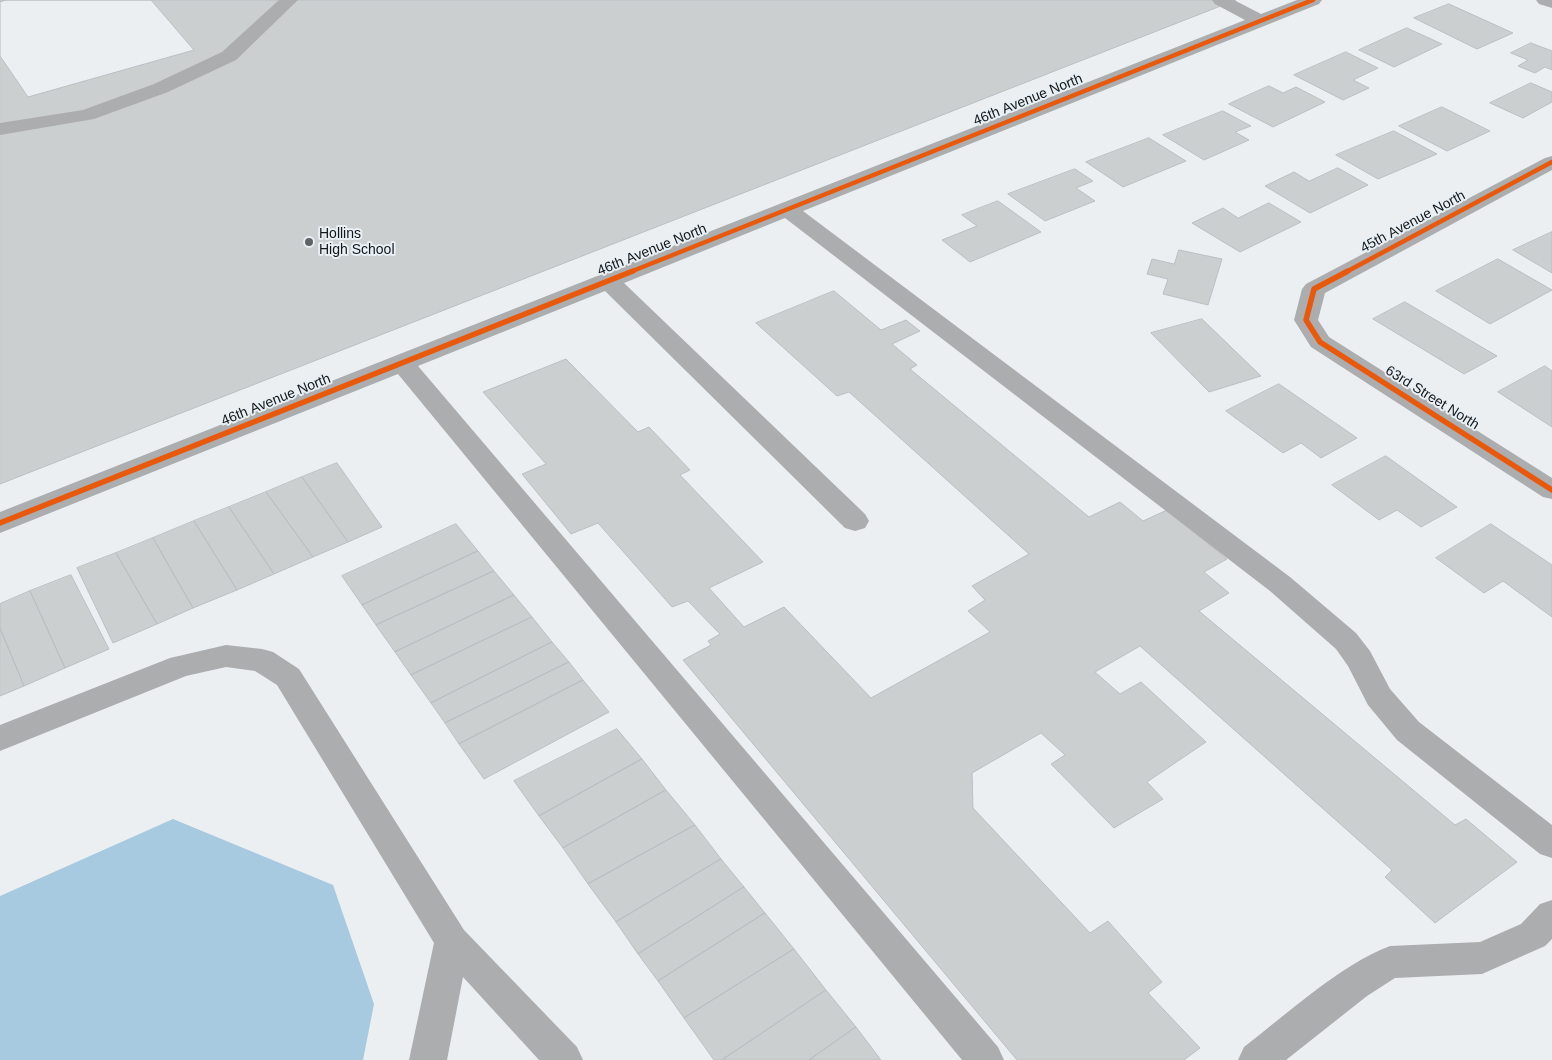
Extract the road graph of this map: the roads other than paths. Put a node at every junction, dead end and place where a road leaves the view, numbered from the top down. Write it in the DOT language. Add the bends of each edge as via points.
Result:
graph roads {
  1 [pos="288,0"];
  2 [pos="1220,0"];
  3 [pos="1313,0"];
  4 [pos="1545,0"];
  5 [pos="1552,3"];
  6 [pos="1260,21"];
  7 [pos="0,129"];
  8 [pos="1552,162"];
  9 [pos="787,209"];
  10 [pos="608,281"];
  11 [pos="1306,320"];
  12 [pos="402,363"];
  13 [pos="1552,490"];
  14 [pos="855,521"];
  15 [pos="0,523"];
  16 [pos="0,738"];
  17 [pos="1552,844"];
  18 [pos="1552,915"];
  19 [pos="452,940"];
  20 [pos="428,1060"];
  21 [pos="564,1060"];
  22 [pos="985,1060"];
  23 [pos="1257,1060"];
  1 -- 7 [label="street" via="228,56 161,88 87,115"];
  2 -- 6 [label="street"];
  3 -- 6 [label="street, 46th Avenue North"];
  4 -- 5 [label="street"];
  6 -- 9 [label="street, 46th Avenue North"];
  8 -- 11 [label="street, 45th Avenue North" via="1314,289"];
  9 -- 10 [label="street, 46th Avenue North"];
  9 -- 17 [label="street" via="1280,584 1346,641 1379,697 1408,731"];
  10 -- 12 [label="street, 46th Avenue North"];
  10 -- 14 [label="street"];
  11 -- 13 [label="street, 63rd Street North" via="1320,342"];
  12 -- 15 [label="street, 46th Avenue North"];
  12 -- 22 [label="street"];
  16 -- 19 [label="street" via="181,666 226,656 262,660 288,677"];
  18 -- 23 [label="street" via="1533,935 1482,958 1390,962 1354,984"];
  19 -- 20 [label="street"];
  19 -- 21 [label="street"];
}
